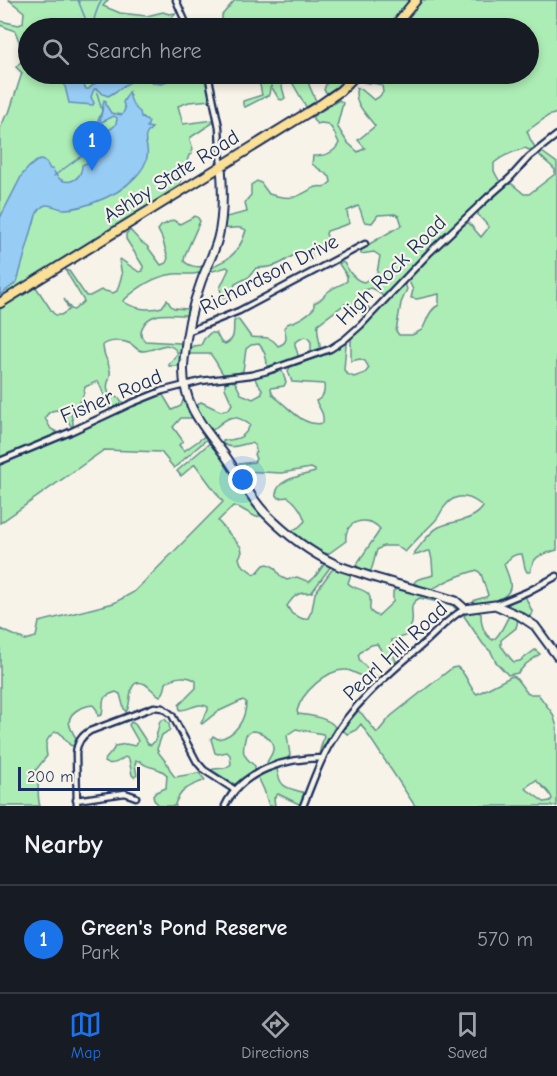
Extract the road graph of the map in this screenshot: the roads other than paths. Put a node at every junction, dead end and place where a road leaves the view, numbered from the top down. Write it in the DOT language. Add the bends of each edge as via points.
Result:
graph roads {
  1 [pos="176,0"];
  2 [pos="416,0"];
  3 [pos="184,18"];
  4 [pos="401,18"];
  5 [pos="210,84"];
  6 [pos="347,84"];
  7 [pos="557,135"];
  8 [pos="221,166"];
  9 [pos="365,244"];
  10 [pos="0,303"];
  11 [pos="187,332"];
  12 [pos="185,384"];
  13 [pos="0,461"];
  14 [pos="557,576"];
  15 [pos="495,605"];
  16 [pos="465,609"];
  17 [pos="557,656"];
  18 [pos="323,758"];
  19 [pos="235,790"];
  20 [pos="136,796"];
  21 [pos="76,803"];
  22 [pos="225,806"];
  23 [pos="303,806"];
  1 -- 3 [label="street"];
  2 -- 4 [label="main road"];
  5 -- 8 [label="street" via="219,127"];
  6 -- 8 [label="main road, Ashby State Road"];
  7 -- 12 [label="street, High Rock Road" via="529,157 344,340 323,352 267,371"];
  8 -- 10 [label="main road, Ashby State Road"];
  8 -- 11 [label="street" via="218,238"];
  9 -- 11 [label="street, Richardson Drive" via="239,312"];
  11 -- 12 [label="street"];
  12 -- 13 [label="street, Fisher Road"];
  12 -- 16 [label="street, Fisher Road" via="196,417 254,500 277,524 337,566 454,600"];
  14 -- 15 [label="street, Pearl Hill Road"];
  15 -- 16 [label="street, Pearl Hill Road"];
  15 -- 17 [label="street" via="533,624"];
  16 -- 18 [label="street, Pearl Hill Road" via="365,697 341,726"];
  18 -- 19 [label="street" via="267,768"];
  18 -- 23 [label="street, Pearl Hill Road"];
  19 -- 21 [label="street" via="201,768 172,715 156,707 82,737 76,753"];
  19 -- 22 [label="street"];
  20 -- 21 [label="street" via="125,793"];
}
